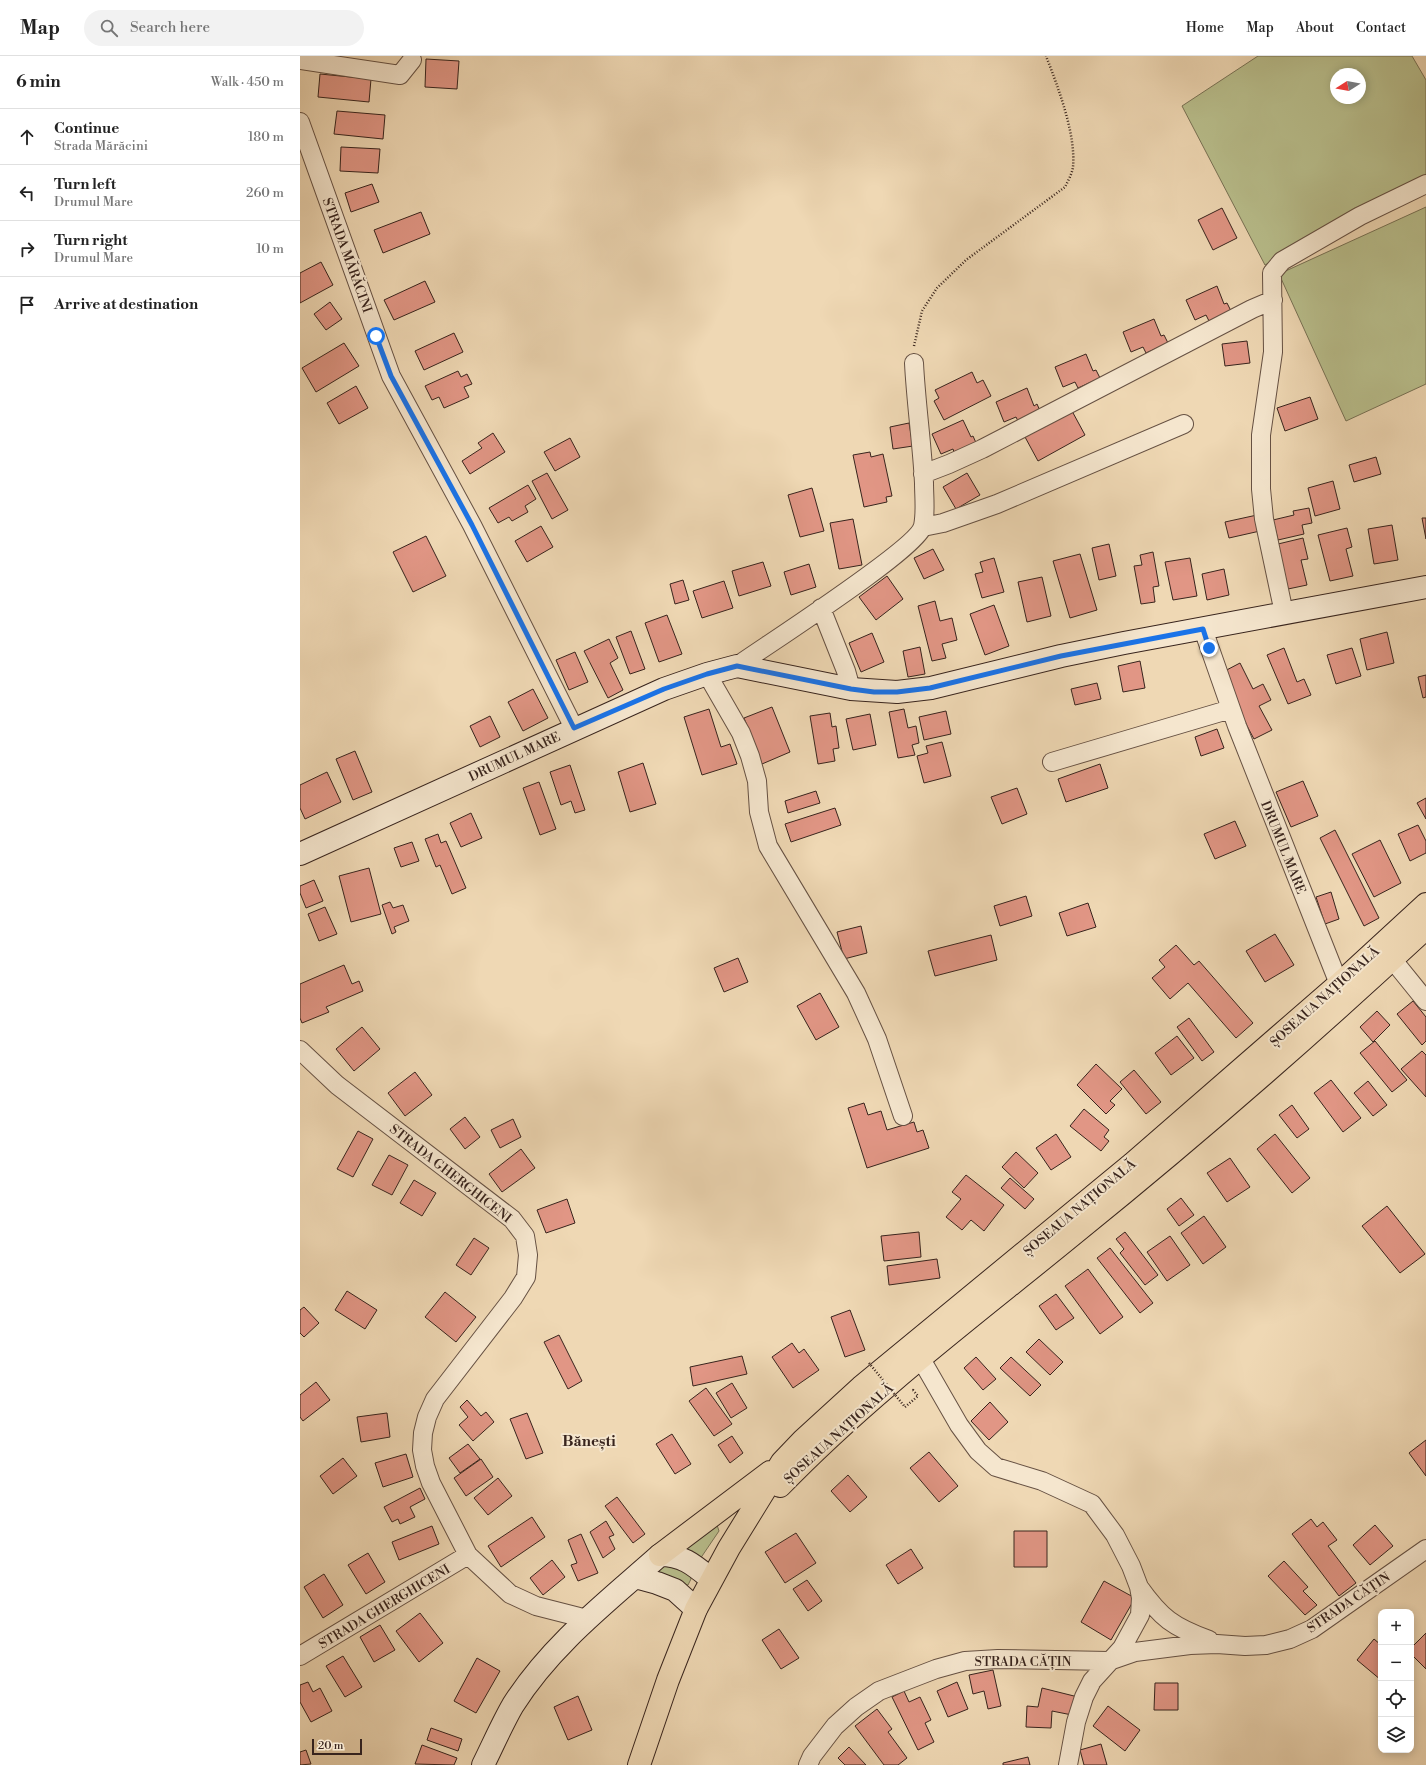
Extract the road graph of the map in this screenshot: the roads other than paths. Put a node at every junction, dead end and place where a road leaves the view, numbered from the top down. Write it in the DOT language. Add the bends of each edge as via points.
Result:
graph roads {
  1 [pos="300,60"];
  2 [pos="412,60"];
  3 [pos="300,122"];
  4 [pos="1426,184"];
  5 [pos="1273,300"];
  6 [pos="914,362"];
  7 [pos="1184,424"];
  8 [pos="923,474"];
  9 [pos="923,527"];
  10 [pos="1426,587"];
  11 [pos="821,608"];
  12 [pos="1284,613"];
  13 [pos="1203,629"];
  14 [pos="737,666"];
  15 [pos="707,674"];
  16 [pos="851,689"];
  17 [pos="1231,709"];
  18 [pos="574,728"];
  19 [pos="1052,762"];
  20 [pos="300,854"];
  21 [pos="1426,904"];
  22 [pos="1426,928"];
  23 [pos="1392,960"];
  24 [pos="1339,984"];
  25 [pos="1426,1001"];
  26 [pos="300,1050"];
  27 [pos="903,1116"];
  28 [pos="921,1359"];
  29 [pos="782,1462"];
  30 [pos="745,1521"];
  31 [pos="1426,1549"];
  32 [pos="468,1555"];
  33 [pos="660,1555"];
  34 [pos="635,1577"];
  35 [pos="711,1579"];
  36 [pos="1139,1587"];
  37 [pos="696,1609"];
  38 [pos="587,1618"];
  39 [pos="1217,1644"];
  40 [pos="300,1656"];
  41 [pos="1108,1661"];
  42 [pos="483,1765"];
  43 [pos="639,1765"];
  44 [pos="808,1765"];
  45 [pos="1068,1765"];
  1 -- 2 [label="street" via="400,75"];
  3 -- 18 [label="street, STRADA MĂRĂCINI" via="391,376 472,525"];
  4 -- 5 [label="street" via="1360,216 1282,261 1272,273"];
  5 -- 8 [label="street" via="982,449"];
  5 -- 12 [label="street" via="1273,352 1261,435 1260,489"];
  6 -- 8 [label="street"];
  7 -- 9 [label="street" via="997,504 943,523"];
  8 -- 9 [label="street"];
  9 -- 11 [label="street" via="916,537 866,577"];
  10 -- 12 [label="street, DRUMUL MARE"];
  11 -- 14 [label="street"];
  11 -- 16 [label="street"];
  12 -- 13 [label="street, DRUMUL MARE"];
  13 -- 16 [label="street, DRUMUL MARE" via="1061,656 930,688 897,692"];
  13 -- 17 [label="street, DRUMUL MARE"];
  14 -- 15 [label="street, DRUMUL MARE"];
  14 -- 16 [label="street, DRUMUL MARE"];
  15 -- 18 [label="street, DRUMUL MARE" via="664,689"];
  15 -- 27 [label="street" via="741,733 750,756 757,781 759,812 768,846 856,993"];
  17 -- 19 [label="street"];
  17 -- 24 [label="street, DRUMUL MARE"];
  18 -- 20 [label="street, DRUMUL MARE"];
  21 -- 24 [label="highway, ȘOSEAUA NAȚIONALĂ"];
  22 -- 23 [label="highway, ȘOSEAUA NAȚIONALĂ"];
  23 -- 25 [label="street"];
  23 -- 28 [label="highway, ȘOSEAUA NAȚIONALĂ" via="1143,1178"];
  24 -- 29 [label="highway, ȘOSEAUA NAȚIONALĂ" via="1132,1164 861,1387"];
  26 -- 32 [label="street, STRADA GHERGHICENI" via="337,1085 512,1219 525,1236 528,1255 526,1277 513,1298 435,1399 422,1434 422,1450 431,1483"];
  28 -- 30 [label="highway, ȘOSEAUA NAȚIONALĂ" via="836,1432"];
  28 -- 36 [label="street, STRADA CĂȚIN" via="958,1425 978,1451 996,1467 1042,1481 1092,1504 1114,1535"];
  29 -- 30 [label="highway, ȘOSEAUA NAȚIONALĂ"];
  29 -- 33 [label="highway"];
  30 -- 35 [label="highway, ȘOSEAUA NAȚIONALĂ"];
  31 -- 39 [label="street, STRADA CĂȚIN" via="1312,1629 1290,1639 1266,1645"];
  32 -- 38 [label="street, STRADA GHERGHICENI" via="510,1594 536,1606"];
  32 -- 40 [label="street, STRADA GHERGHICENI"];
  33 -- 34 [label="street"];
  33 -- 35 [label="street" via="672,1555 689,1562"];
  34 -- 37 [label="street" via="675,1590"];
  34 -- 38 [label="street"];
  35 -- 37 [label="highway, ȘOSEAUA NAȚIONALĂ"];
  36 -- 39 [label="street, STRADA CĂȚIN" via="1153,1607 1179,1629"];
  36 -- 41 [label="street, STRADA CĂȚIN" via="1140,1614 1122,1648"];
  37 -- 43 [label="highway, ȘOSEAUA NAȚIONALĂ"];
  38 -- 42 [label="street" via="555,1651 514,1705"];
  39 -- 41 [label="street, STRADA CĂȚIN" via="1135,1652"];
  41 -- 44 [label="street, STRADA CĂȚIN" via="998,1659 965,1661 936,1669 879,1691 856,1707 835,1726"];
  41 -- 45 [label="street, STRADA CĂȚIN" via="1092,1681 1084,1697 1076,1722"];
}
